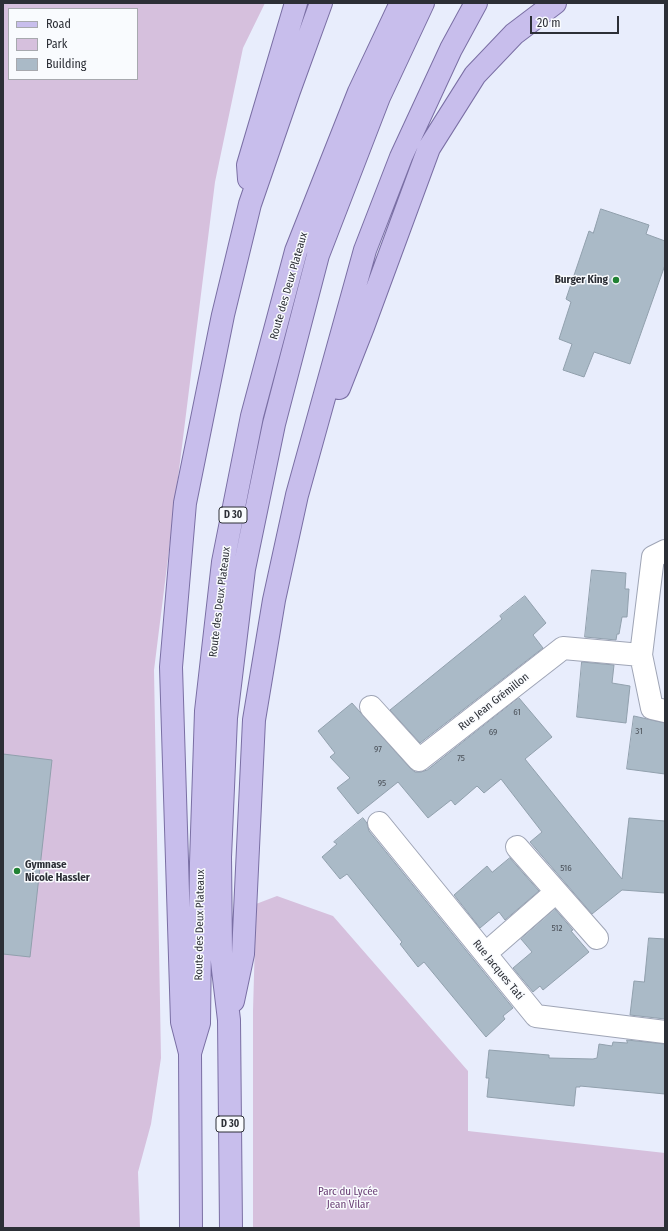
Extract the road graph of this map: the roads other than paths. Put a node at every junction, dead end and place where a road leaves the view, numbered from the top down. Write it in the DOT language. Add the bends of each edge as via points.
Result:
graph roads {
  1 [pos="296,3"];
  2 [pos="321,3"];
  3 [pos="401,3"];
  4 [pos="423,3"];
  5 [pos="476,3"];
  6 [pos="555,3"];
  7 [pos="250,204"];
  8 [pos="297,495"];
  9 [pos="659,554"];
  10 [pos="641,655"];
  11 [pos="371,707"];
  12 [pos="665,711"];
  13 [pos="379,823"];
  14 [pos="517,847"];
  15 [pos="556,892"];
  16 [pos="597,938"];
  17 [pos="486,954"];
  18 [pos="230,1020"];
  19 [pos="665,1032"];
  20 [pos="190,1053"];
  21 [pos="191,1228"];
  22 [pos="231,1228"];
  1 -- 7 [label="main road" via="248,165"];
  2 -- 7 [label="main road"];
  3 -- 20 [label="main road, Route des Deux Plateaux / D 30" via="359,92 296,251 251,424 223,562 206,711 199,1023"];
  4 -- 18 [label="main road, Route des Deux Plateaux / D 30" via="379,97 318,255 274,424 244,569 226,718 220,857 221,953"];
  5 -- 8 [label="main road" via="451,49 401,156 365,250"];
  6 -- 8 [label="main road" via="514,34 475,75 429,148 363,328"];
  7 -- 20 [label="main road" via="223,315 185,503 171,667 182,1022"];
  8 -- 18 [label="main road" via="274,600 254,720 243,954"];
  9 -- 10 [label="street"];
  10 -- 11 [label="street, Rue Jean Grémillon" via="563,648 419,760"];
  10 -- 12 [label="street" via="652,708"];
  13 -- 17 [label="street, Rue Jacques Tati"];
  14 -- 15 [label="street"];
  15 -- 16 [label="street"];
  15 -- 17 [label="street"];
  17 -- 19 [label="street, Rue Jacques Tati" via="536,1016"];
  18 -- 22 [label="main road, Route des Deux Plateaux / D 30"];
  20 -- 21 [label="main road, Route des Deux Plateaux / D 30"];
}
